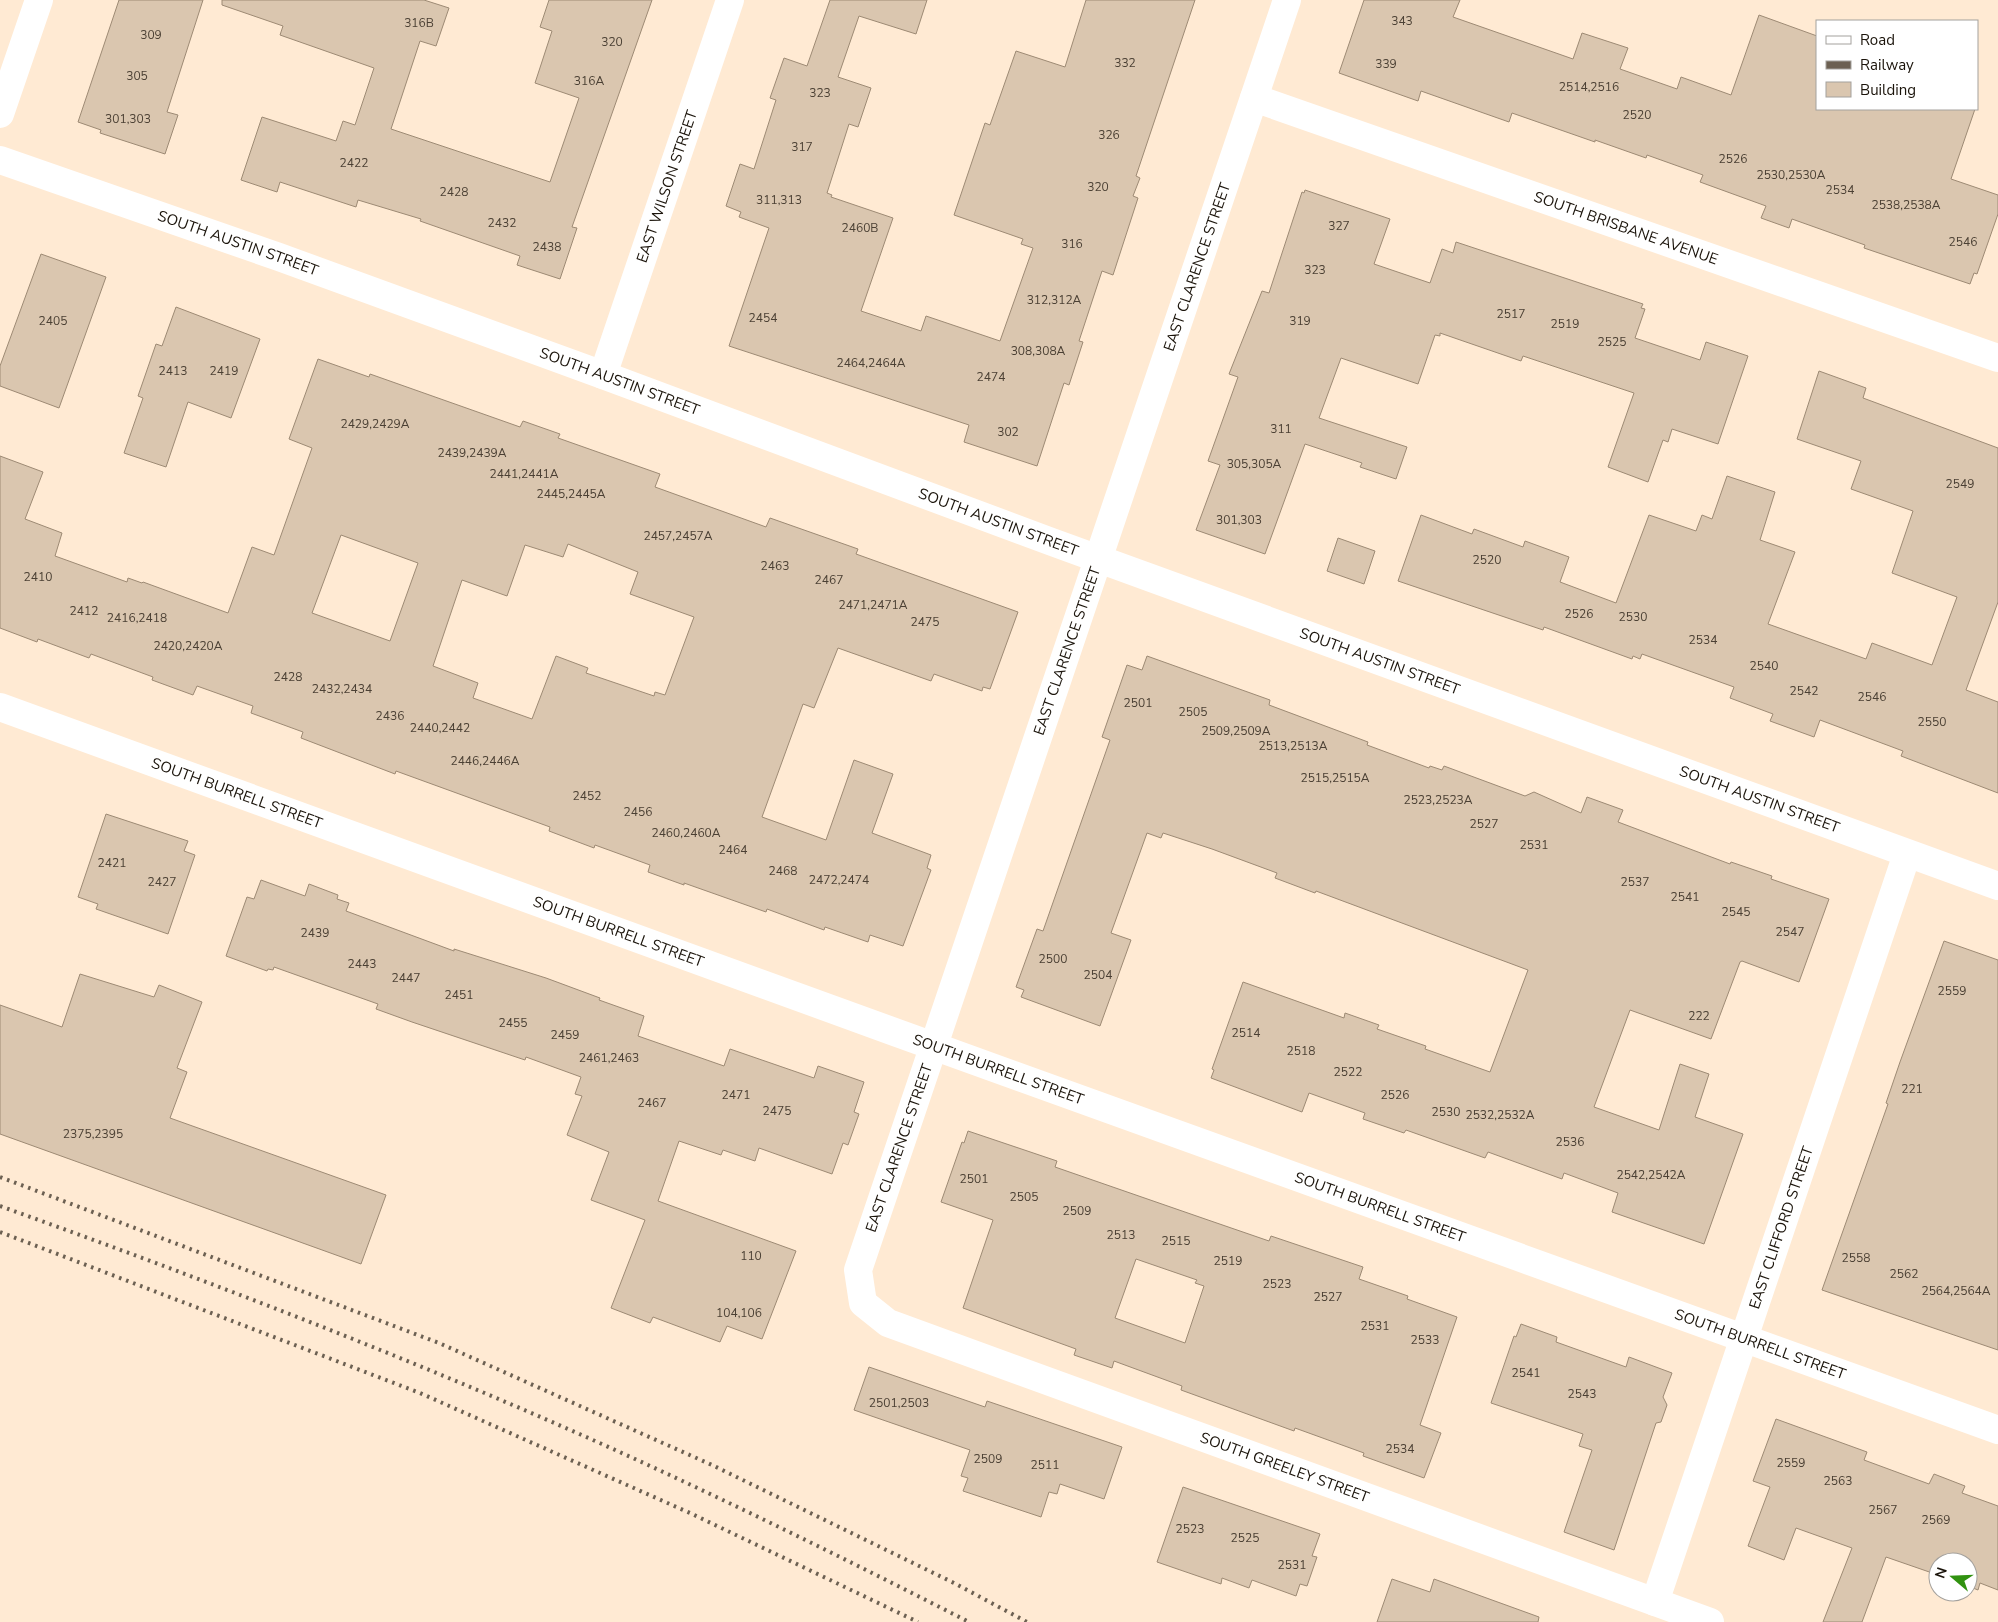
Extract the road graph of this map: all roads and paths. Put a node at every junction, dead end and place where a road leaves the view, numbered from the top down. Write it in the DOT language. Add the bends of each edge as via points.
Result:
graph roads {
  1 [pos="39,0"];
  2 [pos="730,0"];
  3 [pos="1287,0"];
  4 [pos="1254,98"];
  5 [pos="0,114"];
  6 [pos="0,160"];
  7 [pos="1998,358"];
  8 [pos="603,374"];
  9 [pos="1098,559"];
  10 [pos="0,707"];
  11 [pos="1907,854"];
  12 [pos="1998,886"];
  13 [pos="934,1046"];
  14 [pos="863,1303"];
  15 [pos="1744,1338"];
  16 [pos="1998,1430"];
  17 [pos="1655,1602"];
  18 [pos="1710,1622"];
  1 -- 5 [label="street"];
  2 -- 8 [label="street, EAST WILSON STREET"];
  3 -- 4 [label="street, EAST CLARENCE STREET"];
  4 -- 7 [label="street, SOUTH BRISBANE AVENUE"];
  4 -- 9 [label="street, EAST CLARENCE STREET"];
  6 -- 8 [label="street, SOUTH AUSTIN STREET"];
  8 -- 9 [label="street, SOUTH AUSTIN STREET"];
  9 -- 11 [label="street, SOUTH AUSTIN STREET"];
  9 -- 13 [label="street, EAST CLARENCE STREET"];
  10 -- 13 [label="street, SOUTH BURRELL STREET"];
  11 -- 12 [label="street, SOUTH AUSTIN STREET"];
  11 -- 15 [label="street, EAST CLIFFORD STREET"];
  13 -- 14 [label="street, EAST CLARENCE STREET" via="858,1270"];
  13 -- 15 [label="street, SOUTH BURRELL STREET"];
  14 -- 17 [label="street, SOUTH GREELEY STREET" via="888,1323"];
  15 -- 16 [label="street, SOUTH BURRELL STREET"];
  15 -- 17 [label="street, EAST CLIFFORD STREET"];
  17 -- 18 [label="street, SOUTH GREELEY STREET"];
}
